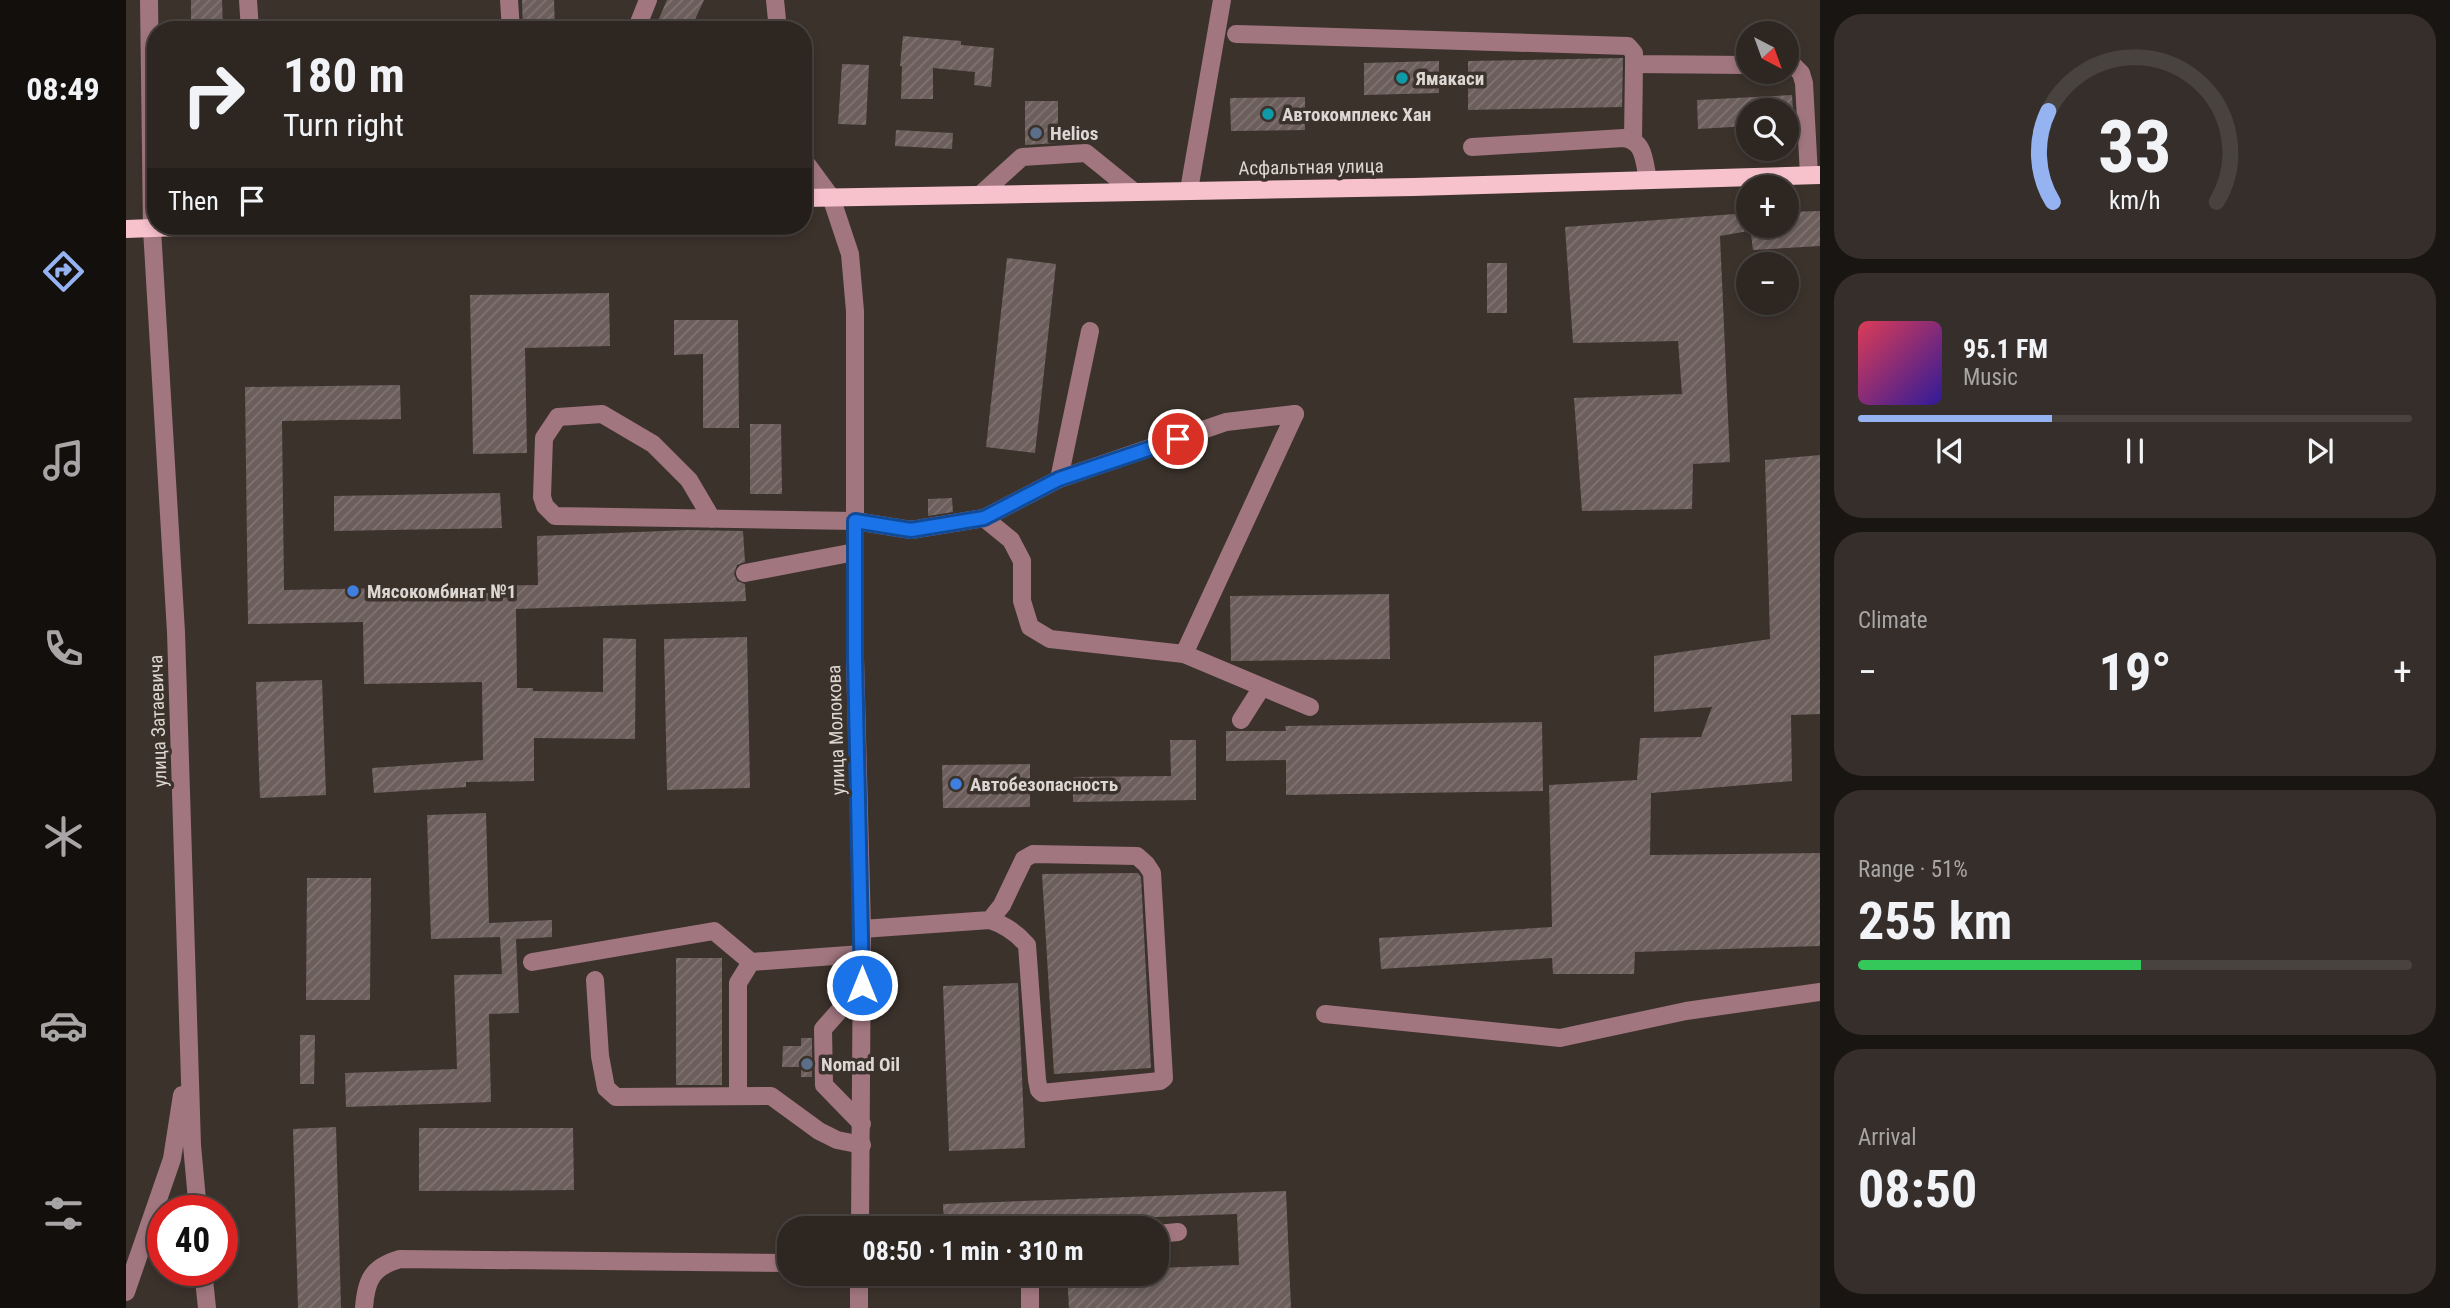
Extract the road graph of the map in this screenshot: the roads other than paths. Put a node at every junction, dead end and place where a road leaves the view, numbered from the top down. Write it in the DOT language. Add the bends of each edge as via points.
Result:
graph roads {
  1 [pos="149,0"];
  2 [pos="248,0"];
  3 [pos="509,0"];
  4 [pos="649,0"];
  5 [pos="775,0"];
  6 [pos="1222,0"];
  7 [pos="149,21"];
  8 [pos="249,21"];
  9 [pos="510,21"];
  10 [pos="640,21"];
  11 [pos="777,21"];
  12 [pos="1236,34"];
  13 [pos="1634,64"];
  14 [pos="1736,65"];
  15 [pos="1799,71"];
  16 [pos="1633,139"];
  17 [pos="1472,146"];
  18 [pos="812,171"];
  19 [pos="1814,175"];
  20 [pos="1648,180"];
  21 [pos="1189,190"];
  22 [pos="1133,191"];
  23 [pos="980,195"];
  24 [pos="831,197"];
  25 [pos="812,198"];
  26 [pos="126,229"];
  27 [pos="147,229"];
  28 [pos="152,235"];
  29 [pos="1090,331"];
  30 [pos="1059,479"];
  31 [pos="984,518"];
  32 [pos="712,519"];
  33 [pos="855,521"];
  34 [pos="855,552"];
  35 [pos="745,572"];
  36 [pos="1184,654"];
  37 [pos="1262,687"];
  38 [pos="1310,707"];
  39 [pos="1241,720"];
  40 [pos="990,920"];
  41 [pos="862,929"];
  42 [pos="862,954"];
  43 [pos="751,961"];
  44 [pos="532,962"];
  45 [pos="595,980"];
  46 [pos="862,985"];
  47 [pos="1820,992"];
  48 [pos="1325,1014"];
  49 [pos="190,1043"];
  50 [pos="738,1096"];
  51 [pos="862,1124"];
  52 [pos="862,1145"];
  53 [pos="197,1195"];
  54 [pos="860,1216"];
  55 [pos="1178,1232"];
  56 [pos="1169,1233"];
  57 [pos="777,1263"];
  58 [pos="205,1286"];
  59 [pos="859,1286"];
  60 [pos="1030,1286"];
  61 [pos="126,1292"];
  62 [pos="207,1308"];
  63 [pos="364,1308"];
  64 [pos="859,1308"];
  65 [pos="1030,1308"];
  1 -- 7 [label="street, улица Затаевича"];
  2 -- 8 [label="street"];
  3 -- 9 [label="street"];
  4 -- 10 [label="street"];
  5 -- 11 [label="street"];
  6 -- 21 [label="street"];
  12 -- 13 [label="street" via="1628,46"];
  13 -- 14 [label="street"];
  13 -- 16 [label="street"];
  15 -- 19 [label="street"];
  16 -- 17 [label="street"];
  16 -- 20 [label="street" via="1641,147"];
  18 -- 24 [label="street, улица Молокова"];
  19 -- 20 [label="main road, Асфальтная улица"];
  20 -- 21 [label="main road, Асфальтная улица"];
  21 -- 22 [label="main road, Асфальтная улица"];
  22 -- 23 [label="main road, Асфальтная улица"];
  22 -- 23 [label="street" via="1086,153 1022,157"];
  23 -- 24 [label="main road, Асфальтная улица"];
  24 -- 25 [label="main road, Асфальтная улица"];
  24 -- 33 [label="street, улица Молокова" via="850,254 855,310"];
  26 -- 27 [label="main road"];
  28 -- 49 [label="street, улица Затаевича" via="176,632"];
  29 -- 30 [label="street"];
  30 -- 31 [label="street"];
  30 -- 36 [label="street" via="1226,422 1295,414"];
  31 -- 33 [label="street" via="911,530"];
  31 -- 36 [label="street" via="1011,540 1022,561 1022,601 1030,627 1050,639"];
  32 -- 32 [label="street" via="689,480 653,444 602,414 558,417 544,438 542,497 555,516"];
  32 -- 33 [label="street"];
  33 -- 34 [label="street, улица Молокова"];
  34 -- 35 [label="street"];
  34 -- 41 [label="street, улица Молокова"];
  36 -- 37 [label="street"];
  37 -- 38 [label="street"];
  37 -- 39 [label="street"];
  40 -- 40 [label="street" via="1024,859 1033,854 1137,856 1146,864 1152,873 1164,1078 1048,1093 1039,1090 1027,945 1013,931"];
  40 -- 41 [label="street"];
  41 -- 42 [label="street, улица Молокова"];
  42 -- 43 [label="street"];
  42 -- 46 [label="street, улица Молокова"];
  43 -- 44 [label="street" via="714,931"];
  43 -- 50 [label="street" via="738,983"];
  45 -- 50 [label="street" via="600,1056 610,1093 624,1098"];
  46 -- 51 [label="street, улица Молокова"];
  46 -- 51 [label="street" via="823,1029 824,1085"];
  47 -- 48 [label="street" via="1686,1012 1560,1038"];
  49 -- 53 [label="street, улица Затаевича"];
  49 -- 61 [label="street" via="172,1159"];
  50 -- 52 [label="street" via="771,1096 819,1131"];
  51 -- 52 [label="street, улица Молокова"];
  52 -- 54 [label="street, улица Молокова"];
  55 -- 56 [label="street"];
  57 -- 63 [label="street" via="400,1259 369,1278"];
  58 -- 62 [label="street"];
  59 -- 64 [label="street"];
  60 -- 65 [label="street"];
}
